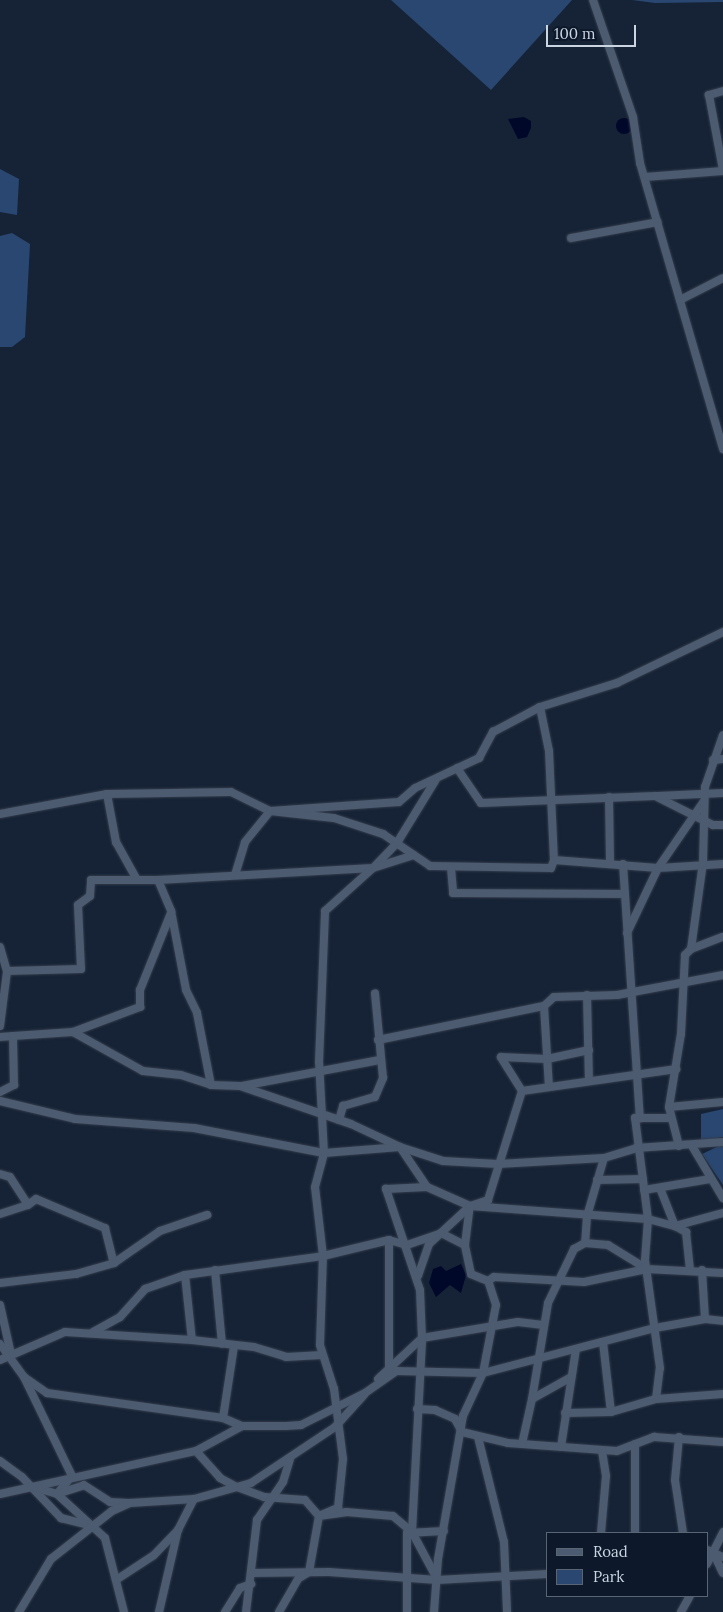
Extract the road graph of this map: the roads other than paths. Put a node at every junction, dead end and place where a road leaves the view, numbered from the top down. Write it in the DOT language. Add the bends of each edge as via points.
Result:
graph roads {
  1 [pos="593,0"];
  2 [pos="723,91"];
  3 [pos="723,170"];
  4 [pos="645,177"];
  5 [pos="658,222"];
  6 [pos="571,238"];
  7 [pos="723,278"];
  8 [pos="680,300"];
  9 [pos="723,449"];
  10 [pos="723,632"];
  11 [pos="540,707"];
  12 [pos="723,735"];
  13 [pos="723,759"];
  14 [pos="713,760"];
  15 [pos="457,768"];
  16 [pos="436,780"];
  17 [pos="723,793"];
  18 [pos="108,794"];
  19 [pos="705,795"];
  20 [pos="655,796"];
  21 [pos="609,798"];
  22 [pos="552,801"];
  23 [pos="270,811"];
  24 [pos="0,814"];
  25 [pos="696,816"];
  26 [pos="705,819"];
  27 [pos="723,825"];
  28 [pos="397,843"];
  29 [pos="414,855"];
  30 [pos="554,860"];
  31 [pos="610,863"];
  32 [pos="703,863"];
  33 [pos="623,864"];
  34 [pos="723,864"];
  35 [pos="373,868"];
  36 [pos="450,868"];
  37 [pos="658,868"];
  38 [pos="235,875"];
  39 [pos="136,878"];
  40 [pos="158,880"];
  41 [pos="625,894"];
  42 [pos="172,911"];
  43 [pos="626,935"];
  44 [pos="723,937"];
  45 [pos="0,947"];
  46 [pos="692,949"];
  47 [pos="7,971"];
  48 [pos="723,975"];
  49 [pos="684,984"];
  50 [pos="375,993"];
  51 [pos="629,993"];
  52 [pos="587,995"];
  53 [pos="544,1006"];
  54 [pos="0,1026"];
  55 [pos="73,1032"];
  56 [pos="13,1036"];
  57 [pos="0,1037"];
  58 [pos="378,1040"];
  59 [pos="590,1050"];
  60 [pos="547,1059"];
  61 [pos="380,1060"];
  62 [pos="676,1069"];
  63 [pos="321,1072"];
  64 [pos="637,1074"];
  65 [pos="589,1080"];
  66 [pos="211,1085"];
  67 [pos="240,1086"];
  68 [pos="549,1086"];
  69 [pos="522,1091"];
  70 [pos="0,1092"];
  71 [pos="0,1101"];
  72 [pos="723,1102"];
  73 [pos="669,1107"];
  74 [pos="324,1114"];
  75 [pos="640,1118"];
  76 [pos="669,1118"];
  77 [pos="339,1120"];
  78 [pos="723,1142"];
  79 [pos="679,1146"];
  80 [pos="692,1146"];
  81 [pos="400,1147"];
  82 [pos="636,1148"];
  83 [pos="324,1153"];
  84 [pos="604,1158"];
  85 [pos="498,1164"];
  86 [pos="0,1174"];
  87 [pos="643,1179"];
  88 [pos="710,1179"];
  89 [pos="597,1180"];
  90 [pos="427,1187"];
  91 [pos="660,1188"];
  92 [pos="644,1190"];
  93 [pos="723,1198"];
  94 [pos="28,1205"];
  95 [pos="470,1206"];
  96 [pos="723,1213"];
  97 [pos="0,1214"];
  98 [pos="207,1215"];
  99 [pos="587,1216"];
  100 [pos="648,1219"];
  101 [pos="675,1226"];
  102 [pos="440,1233"];
  103 [pos="389,1240"];
  104 [pos="585,1243"];
  105 [pos="407,1245"];
  106 [pos="465,1245"];
  107 [pos="323,1256"];
  108 [pos="114,1263"];
  109 [pos="215,1270"];
  110 [pos="647,1270"];
  111 [pos="690,1270"];
  112 [pos="702,1270"];
  113 [pos="723,1273"];
  114 [pos="185,1275"];
  115 [pos="418,1278"];
  116 [pos="488,1281"];
  117 [pos="556,1282"];
  118 [pos="0,1283"];
  119 [pos="0,1305"];
  120 [pos="705,1319"];
  121 [pos="723,1321"];
  122 [pos="494,1325"];
  123 [pos="541,1325"];
  124 [pos="655,1328"];
  125 [pos="93,1332"];
  126 [pos="422,1338"];
  127 [pos="192,1340"];
  128 [pos="603,1342"];
  129 [pos="0,1344"];
  130 [pos="222,1344"];
  131 [pos="234,1346"];
  132 [pos="576,1349"];
  133 [pos="11,1355"];
  134 [pos="322,1355"];
  135 [pos="0,1360"];
  136 [pos="536,1361"];
  137 [pos="390,1367"];
  138 [pos="418,1370"];
  139 [pos="484,1373"];
  140 [pos="24,1377"];
  141 [pos="570,1377"];
  142 [pos="365,1393"];
  143 [pos="723,1394"];
  144 [pos="532,1399"];
  145 [pos="656,1399"];
  146 [pos="334,1405"];
  147 [pos="416,1409"];
  148 [pos="611,1412"];
  149 [pos="565,1414"];
  150 [pos="223,1418"];
  151 [pos="242,1426"];
  152 [pos="335,1427"];
  153 [pos="462,1432"];
  154 [pos="478,1438"];
  155 [pos="680,1438"];
  156 [pos="723,1442"];
  157 [pos="522,1444"];
  158 [pos="635,1444"];
  159 [pos="561,1447"];
  160 [pos="196,1451"];
  161 [pos="602,1451"];
  162 [pos="290,1459"];
  163 [pos="0,1461"];
  164 [pos="72,1476"];
  165 [pos="30,1487"];
  166 [pos="237,1487"];
  167 [pos="0,1494"];
  168 [pos="57,1494"];
  169 [pos="271,1496"];
  170 [pos="194,1499"];
  171 [pos="130,1503"];
  172 [pos="319,1516"];
  173 [pos="92,1525"];
  174 [pos="178,1530"];
  175 [pos="444,1531"];
  176 [pos="412,1532"];
  177 [pos="601,1532"];
  178 [pos="635,1532"];
  179 [pos="683,1532"];
  180 [pos="723,1532"];
  181 [pos="710,1551"];
  182 [pos="723,1557"];
  183 [pos="309,1572"];
  184 [pos="252,1573"];
  185 [pos="723,1573"];
  186 [pos="546,1574"];
  187 [pos="406,1579"];
  188 [pos="116,1580"];
  189 [pos="437,1580"];
  190 [pos="506,1580"];
  191 [pos="251,1584"];
  192 [pos="689,1597"];
  193 [pos="19,1612"];
  194 [pos="124,1612"];
  195 [pos="159,1612"];
  196 [pos="226,1612"];
  197 [pos="246,1612"];
  198 [pos="279,1612"];
  199 [pos="407,1612"];
  200 [pos="434,1612"];
  201 [pos="507,1612"];
  202 [pos="681,1612"];
  1 -- 4 [label="street" via="633,117"];
  2 -- 3 [label="street" via="709,95"];
  3 -- 4 [label="street"];
  4 -- 5 [label="street"];
  5 -- 6 [label="street"];
  5 -- 8 [label="street"];
  7 -- 8 [label="street"];
  8 -- 9 [label="street"];
  10 -- 11 [label="street" via="617,682"];
  11 -- 15 [label="street" via="493,732 479,758"];
  11 -- 22 [label="street"];
  12 -- 14 [label="street"];
  13 -- 14 [label="street"];
  14 -- 19 [label="street"];
  15 -- 16 [label="street"];
  15 -- 22 [label="street" via="481,803"];
  16 -- 23 [label="street" via="415,788 399,802"];
  16 -- 28 [label="street"];
  17 -- 19 [label="street"];
  18 -- 23 [label="street" via="231,792"];
  18 -- 24 [label="street"];
  18 -- 39 [label="street" via="116,842"];
  19 -- 20 [label="street"];
  19 -- 25 [label="street"];
  19 -- 26 [label="street"];
  20 -- 21 [label="street"];
  20 -- 25 [label="street"];
  21 -- 22 [label="street"];
  21 -- 31 [label="street"];
  22 -- 30 [label="street"];
  23 -- 28 [label="street" via="334,818"];
  23 -- 38 [label="street" via="245,842"];
  25 -- 26 [label="street"];
  25 -- 37 [label="street"];
  26 -- 27 [label="street"];
  26 -- 32 [label="street"];
  28 -- 29 [label="street"];
  28 -- 35 [label="street"];
  29 -- 35 [label="street"];
  29 -- 36 [label="street" via="430,866"];
  30 -- 31 [label="street"];
  30 -- 36 [label="street" via="551,868"];
  31 -- 33 [label="street"];
  32 -- 34 [label="street"];
  32 -- 37 [label="street"];
  32 -- 46 [label="street"];
  33 -- 37 [label="street"];
  33 -- 41 [label="street"];
  35 -- 38 [label="street"];
  35 -- 63 [label="street" via="325,911"];
  36 -- 41 [label="street" via="453,893"];
  37 -- 43 [label="street"];
  38 -- 40 [label="street"];
  39 -- 40 [label="street"];
  39 -- 47 [label="street" via="91,880 90,896 78,905 81,969"];
  40 -- 42 [label="street"];
  41 -- 43 [label="street"];
  42 -- 55 [label="street" via="140,990 140,1007"];
  42 -- 66 [label="street" via="186,990 197,1013"];
  43 -- 51 [label="street"];
  44 -- 46 [label="street"];
  45 -- 47 [label="street"];
  46 -- 49 [label="street" via="684,955"];
  47 -- 54 [label="street"];
  48 -- 49 [label="street"];
  49 -- 51 [label="street"];
  49 -- 62 [label="street"];
  50 -- 58 [label="street"];
  51 -- 52 [label="street"];
  51 -- 64 [label="street"];
  52 -- 53 [label="street" via="554,997"];
  52 -- 59 [label="street"];
  53 -- 58 [label="street"];
  53 -- 60 [label="street"];
  55 -- 56 [label="street"];
  55 -- 66 [label="street" via="143,1071 181,1075"];
  56 -- 57 [label="street"];
  56 -- 70 [label="street" via="14,1085"];
  58 -- 61 [label="street"];
  59 -- 60 [label="street"];
  59 -- 65 [label="street"];
  60 -- 68 [label="street"];
  60 -- 69 [label="street" via="501,1056"];
  61 -- 63 [label="street"];
  61 -- 77 [label="street" via="383,1078 375,1098 343,1106"];
  62 -- 64 [label="street"];
  62 -- 73 [label="street"];
  63 -- 67 [label="street"];
  63 -- 74 [label="street"];
  64 -- 65 [label="street"];
  64 -- 75 [label="street"];
  65 -- 68 [label="street"];
  66 -- 67 [label="street"];
  67 -- 74 [label="street"];
  68 -- 69 [label="street"];
  69 -- 85 [label="street"];
  71 -- 83 [label="street" via="75,1119 194,1128"];
  72 -- 73 [label="street"];
  73 -- 76 [label="street"];
  74 -- 77 [label="street"];
  74 -- 83 [label="street"];
  75 -- 76 [label="street"];
  75 -- 82 [label="street" via="635,1118"];
  76 -- 79 [label="street"];
  77 -- 81 [label="street"];
  78 -- 80 [label="street"];
  79 -- 80 [label="street"];
  79 -- 82 [label="street"];
  80 -- 88 [label="street"];
  81 -- 83 [label="street"];
  81 -- 85 [label="street" via="443,1161"];
  81 -- 90 [label="street"];
  82 -- 84 [label="street"];
  82 -- 87 [label="street"];
  83 -- 107 [label="street" via="315,1187"];
  84 -- 85 [label="street"];
  84 -- 89 [label="street"];
  85 -- 95 [label="street" via="488,1200"];
  86 -- 94 [label="street" via="10,1177"];
  87 -- 89 [label="street"];
  87 -- 92 [label="street"];
  88 -- 91 [label="street"];
  88 -- 93 [label="street"];
  89 -- 99 [label="street"];
  90 -- 95 [label="street"];
  90 -- 105 [label="street" via="386,1189"];
  91 -- 92 [label="street"];
  91 -- 101 [label="street"];
  92 -- 100 [label="street"];
  94 -- 97 [label="street"];
  94 -- 108 [label="street" via="36,1199 105,1228"];
  95 -- 99 [label="street"];
  95 -- 102 [label="street"];
  95 -- 106 [label="street"];
  96 -- 101 [label="street"];
  98 -- 108 [label="street" via="160,1231"];
  99 -- 100 [label="street"];
  99 -- 104 [label="street"];
  100 -- 101 [label="street"];
  100 -- 110 [label="street"];
  101 -- 111 [label="street" via="686,1232"];
  102 -- 105 [label="street"];
  102 -- 106 [label="street"];
  102 -- 115 [label="street" via="421,1257"];
  103 -- 105 [label="street"];
  103 -- 107 [label="street"];
  103 -- 137 [label="street"];
  104 -- 110 [label="street" via="608,1245"];
  104 -- 117 [label="street" via="574,1248"];
  105 -- 115 [label="street"];
  106 -- 116 [label="street" via="471,1274"];
  107 -- 109 [label="street"];
  107 -- 134 [label="street"];
  108 -- 118 [label="street" via="76,1274"];
  109 -- 114 [label="street"];
  109 -- 130 [label="street"];
  110 -- 111 [label="street"];
  110 -- 117 [label="street"];
  110 -- 124 [label="street"];
  111 -- 112 [label="street"];
  112 -- 113 [label="street"];
  112 -- 120 [label="street"];
  114 -- 125 [label="street" via="145,1289 132,1299 120,1318"];
  114 -- 127 [label="street"];
  115 -- 126 [label="street"];
  116 -- 117 [label="street" via="494,1276"];
  116 -- 122 [label="street" via="495,1295"];
  117 -- 123 [label="street"];
  119 -- 133 [label="street"];
  120 -- 121 [label="street"];
  120 -- 124 [label="street"];
  122 -- 123 [label="street"];
  122 -- 126 [label="street"];
  122 -- 139 [label="street"];
  123 -- 136 [label="street"];
  124 -- 128 [label="street"];
  124 -- 145 [label="street" via="660,1368"];
  125 -- 127 [label="street"];
  125 -- 133 [label="street" via="65,1332"];
  126 -- 137 [label="street"];
  126 -- 138 [label="street"];
  127 -- 130 [label="street"];
  128 -- 132 [label="street"];
  128 -- 148 [label="street"];
  129 -- 133 [label="street"];
  130 -- 131 [label="street"];
  131 -- 134 [label="street" via="286,1357"];
  131 -- 150 [label="street"];
  132 -- 136 [label="street"];
  132 -- 141 [label="street"];
  133 -- 135 [label="street"];
  133 -- 140 [label="street"];
  134 -- 146 [label="street" via="329,1368"];
  136 -- 139 [label="street"];
  136 -- 144 [label="street"];
  137 -- 142 [label="street"];
  138 -- 139 [label="street"];
  138 -- 142 [label="street" via="396,1371"];
  138 -- 147 [label="street"];
  139 -- 153 [label="street" via="463,1416"];
  140 -- 150 [label="street" via="47,1393 67,1398"];
  140 -- 164 [label="street"];
  141 -- 144 [label="street"];
  141 -- 149 [label="street"];
  142 -- 146 [label="street"];
  142 -- 152 [label="street"];
  143 -- 145 [label="street"];
  144 -- 157 [label="street"];
  145 -- 148 [label="street"];
  146 -- 151 [label="street" via="302,1425"];
  146 -- 152 [label="street"];
  147 -- 153 [label="street" via="435,1410 455,1420"];
  147 -- 176 [label="street"];
  148 -- 149 [label="street"];
  149 -- 159 [label="street"];
  150 -- 151 [label="street"];
  151 -- 160 [label="street"];
  152 -- 162 [label="street" via="315,1437"];
  152 -- 172 [label="street" via="343,1459 338,1508"];
  153 -- 154 [label="street"];
  153 -- 175 [label="street"];
  154 -- 157 [label="street"];
  154 -- 190 [label="street" via="504,1542"];
  155 -- 156 [label="street"];
  155 -- 158 [label="street" via="654,1436"];
  155 -- 179 [label="street" via="675,1480"];
  157 -- 159 [label="street"];
  158 -- 161 [label="street"];
  158 -- 178 [label="street"];
  159 -- 161 [label="street"];
  160 -- 164 [label="street"];
  160 -- 166 [label="street" via="220,1478"];
  161 -- 177 [label="street" via="606,1476"];
  162 -- 166 [label="street"];
  162 -- 169 [label="street" via="283,1482"];
  163 -- 165 [label="street"];
  164 -- 165 [label="street"];
  164 -- 168 [label="street"];
  165 -- 167 [label="street"];
  165 -- 168 [label="street"];
  165 -- 173 [label="street" via="61,1518"];
  166 -- 169 [label="street"];
  166 -- 170 [label="street"];
  168 -- 171 [label="street" via="84,1484 110,1502"];
  168 -- 173 [label="street"];
  169 -- 172 [label="street" via="305,1500"];
  169 -- 184 [label="street" via="254,1534"];
  170 -- 171 [label="street"];
  170 -- 174 [label="street"];
  171 -- 173 [label="street"];
  172 -- 176 [label="street" via="346,1512 393,1516"];
  172 -- 183 [label="street"];
  173 -- 188 [label="street" via="105,1538"];
  173 -- 193 [label="street" via="51,1559"];
  174 -- 188 [label="street" via="154,1555"];
  174 -- 195 [label="street"];
  175 -- 176 [label="street"];
  175 -- 189 [label="street"];
  176 -- 187 [label="street" via="407,1533"];
  176 -- 189 [label="street"];
  180 -- 181 [label="street"];
  181 -- 182 [label="street"];
  181 -- 185 [label="street"];
  183 -- 184 [label="street"];
  183 -- 187 [label="street"];
  183 -- 198 [label="street" via="299,1578"];
  184 -- 191 [label="street"];
  186 -- 190 [label="street"];
  187 -- 189 [label="street"];
  187 -- 199 [label="street"];
  188 -- 194 [label="street"];
  189 -- 190 [label="street"];
  189 -- 200 [label="street"];
  190 -- 201 [label="street"];
  191 -- 196 [label="street" via="240,1588"];
  191 -- 197 [label="street"];
  192 -- 202 [label="street"];
}
